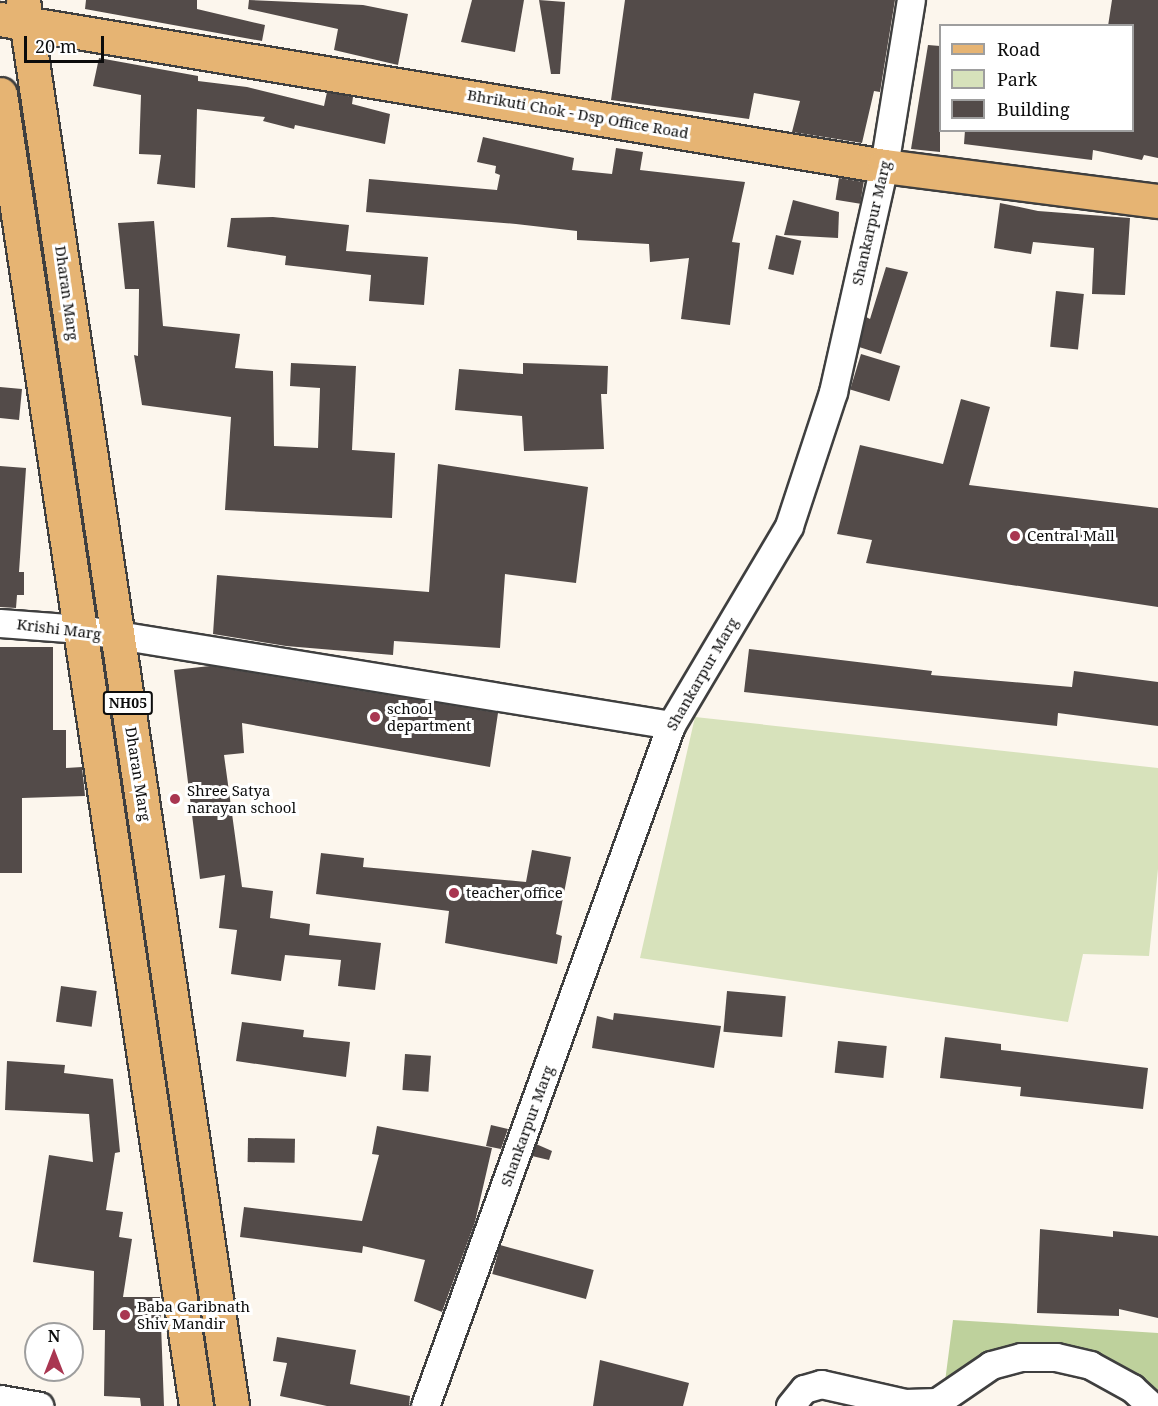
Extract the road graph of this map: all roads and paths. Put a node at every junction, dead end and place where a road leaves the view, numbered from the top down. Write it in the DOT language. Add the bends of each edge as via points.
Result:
graph roads {
  1 [pos="911,0"];
  2 [pos="16,13"];
  3 [pos="0,94"];
  4 [pos="885,166"];
  5 [pos="1158,201"];
  6 [pos="0,623"];
  7 [pos="81,629"];
  8 [pos="118,638"];
  9 [pos="671,724"];
  10 [pos="0,1399"];
  11 [pos="39,1406"];
  12 [pos="196,1406"];
  13 [pos="232,1406"];
  14 [pos="425,1406"];
  15 [pos="790,1406"];
  16 [pos="1150,1406"];
  1 -- 4 [label="street, Shankarpur Marg"];
  2 -- 4 [label="main road, Bhrikuti Chok - Dsp Office Road"];
  2 -- 8 [label="main road, Dharan Marg / NH05"];
  3 -- 7 [label="main road, NH05"];
  4 -- 5 [label="main road, Bhrikuti Chok - Dsp Office Road"];
  4 -- 9 [label="street, Shankarpur Marg" via="833,392 789,526"];
  6 -- 7 [label="street, Krishi Marg"];
  7 -- 8 [label="street, Krishi Marg"];
  7 -- 12 [label="main road, NH05"];
  8 -- 9 [label="street, Krishi Marg"];
  8 -- 13 [label="main road, Dharan Marg / NH05"];
  9 -- 14 [label="street, Shankarpur Marg"];
  10 -- 11 [label="street"];
  15 -- 16 [label="street" via="804,1389 820,1384 905,1402 937,1402 991,1365 1021,1357 1056,1357 1090,1365 1132,1388"];
}
